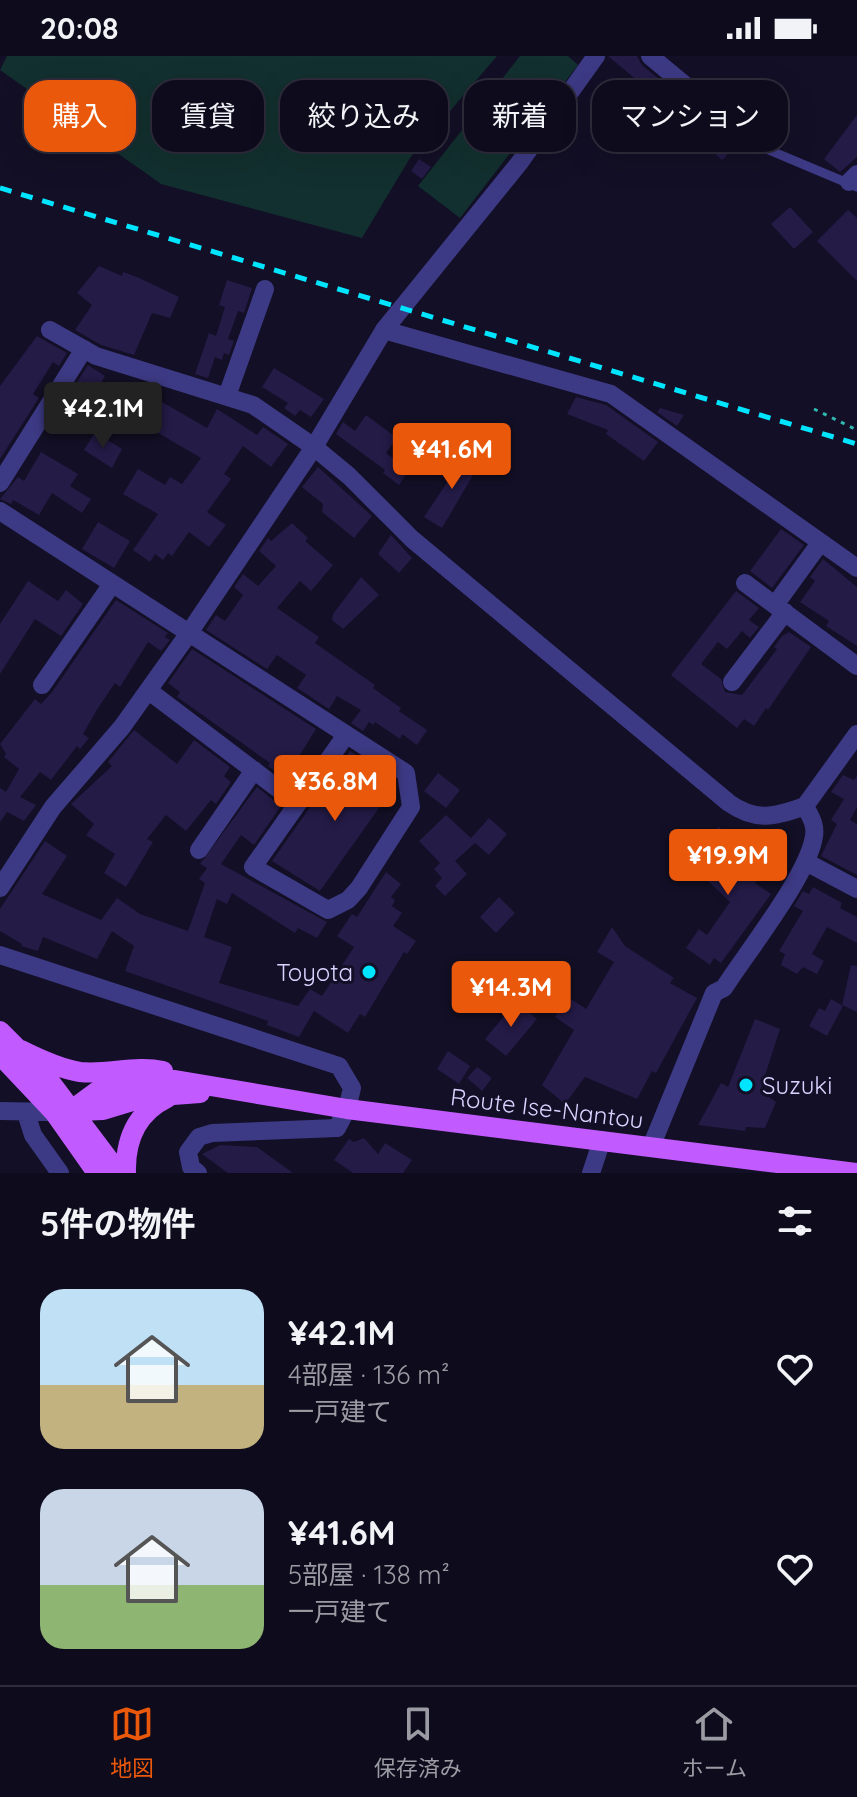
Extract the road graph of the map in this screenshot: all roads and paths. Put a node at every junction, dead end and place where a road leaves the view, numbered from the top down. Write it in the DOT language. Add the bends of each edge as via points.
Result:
graph roads {
  1 [pos="596,56"];
  2 [pos="650,56"];
  3 [pos="679,80"];
  4 [pos="776,152"];
  5 [pos="854,181"];
  6 [pos="265,289"];
  7 [pos="50,330"];
  8 [pos="384,330"];
  9 [pos="84,349"];
  10 [pos="227,396"];
  11 [pos="814,409"];
  12 [pos="857,430"];
  13 [pos="314,447"];
  14 [pos="0,483"];
  15 [pos="0,511"];
  16 [pos="820,543"];
  17 [pos="857,568"];
  18 [pos="745,583"];
  19 [pos="112,584"];
  20 [pos="780,608"];
  21 [pos="189,633"];
  22 [pos="857,666"];
  23 [pos="732,682"];
  24 [pos="42,685"];
  25 [pos="149,691"];
  26 [pos="857,734"];
  27 [pos="346,735"];
  28 [pos="851,755"];
  29 [pos="254,770"];
  30 [pos="297,803"];
  31 [pos="805,806"];
  32 [pos="199,850"];
  33 [pos="806,862"];
  34 [pos="2,879"];
  35 [pos="857,889"];
  36 [pos="0,955"];
  37 [pos="0,1031"];
  38 [pos="21,1050"];
  39 [pos="0,1055"];
  40 [pos="232,1091"];
  41 [pos="174,1094"];
  42 [pos="347,1109"];
  43 [pos="63,1110"];
  44 [pos="0,1111"];
  45 [pos="26,1113"];
  46 [pos="602,1140"];
  47 [pos="651,1147"];
  48 [pos="60,1173"];
  49 [pos="97,1173"];
  50 [pos="119,1173"];
  51 [pos="126,1173"];
  52 [pos="198,1173"];
  53 [pos="591,1173"];
  54 [pos="857,1173"];
  1 -- 8 [label="street" via="520,162"];
  2 -- 3 [label="street"];
  4 -- 5 [label="lane"];
  6 -- 10 [label="street"];
  7 -- 9 [label="street"];
  8 -- 13 [label="street"];
  8 -- 16 [label="street" via="611,394"];
  9 -- 10 [label="street"];
  9 -- 14 [label="street"];
  10 -- 13 [label="street" via="253,405"];
  11 -- 12 [label="path"];
  13 -- 21 [label="street"];
  13 -- 31 [label="street" via="412,539 729,803 768,818"];
  15 -- 19 [label="street"];
  16 -- 17 [label="street"];
  16 -- 20 [label="street"];
  18 -- 20 [label="street"];
  19 -- 21 [label="street"];
  19 -- 24 [label="street"];
  20 -- 22 [label="street"];
  20 -- 23 [label="street"];
  21 -- 25 [label="street"];
  21 -- 27 [label="street"];
  25 -- 29 [label="street"];
  25 -- 34 [label="street" via="53,807"];
  26 -- 28 [label="street"];
  27 -- 30 [label="street"];
  27 -- 30 [label="street" via="406,773 411,807 359,888 328,910 253,867"];
  28 -- 31 [label="street"];
  29 -- 30 [label="street"];
  29 -- 32 [label="street"];
  31 -- 33 [label="street" via="814,836"];
  33 -- 35 [label="street"];
  33 -- 47 [label="street" via="724,988 714,993"];
  36 -- 42 [label="street" via="339,1066 352,1088"];
  37 -- 38 [label="main road"];
  38 -- 40 [label="main road" via="80,1072 149,1068"];
  38 -- 43 [label="main road"];
  39 -- 43 [label="main road"];
  40 -- 41 [label="main road, Route Ise-Nantou"];
  40 -- 42 [label="main road, Route Ise-Nantou"];
  40 -- 43 [label="main road, Route Ise-Nantou" via="145,1080 96,1092"];
  41 -- 43 [label="main road, Route Ise-Nantou" via="103,1110"];
  41 -- 51 [label="main road" via="146,1112 131,1133"];
  42 -- 46 [label="main road, Route Ise-Nantou"];
  42 -- 52 [label="street" via="337,1128 199,1137 188,1152"];
  43 -- 45 [label="street"];
  43 -- 49 [label="main road"];
  43 -- 50 [label="main road"];
  44 -- 45 [label="street"];
  45 -- 48 [label="street" via="33,1135"];
  46 -- 47 [label="main road, Route Ise-Nantou"];
  46 -- 53 [label="street"];
  47 -- 54 [label="main road, Route Ise-Nantou"];
}
